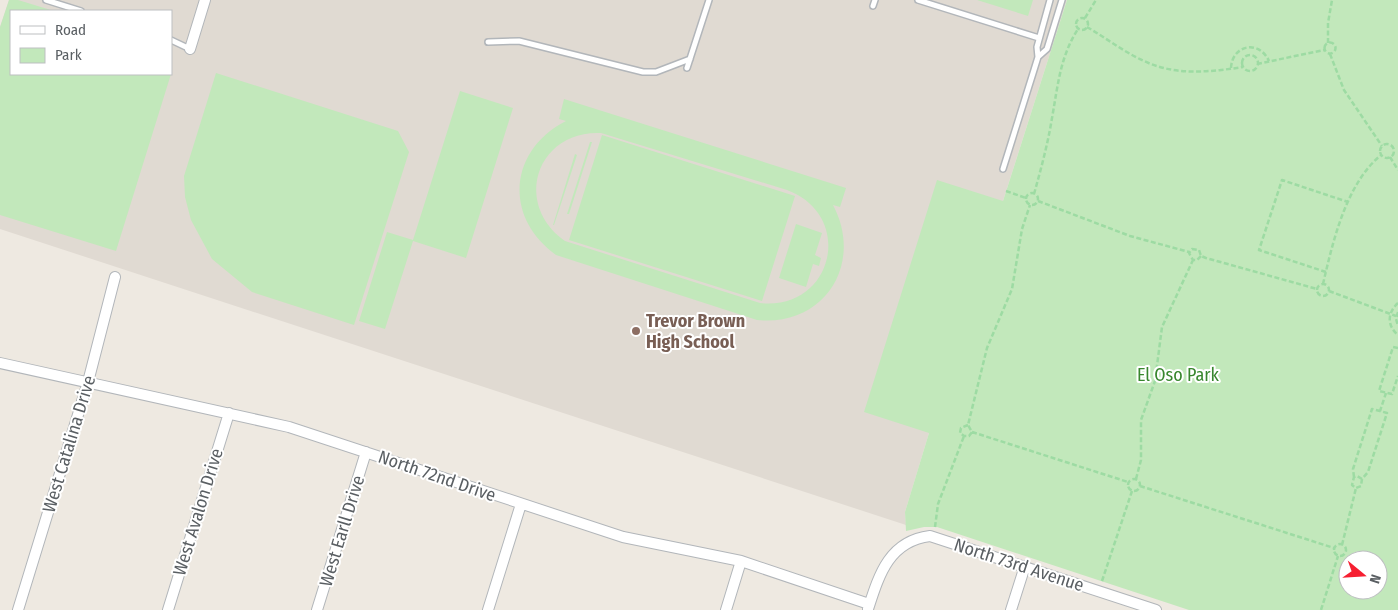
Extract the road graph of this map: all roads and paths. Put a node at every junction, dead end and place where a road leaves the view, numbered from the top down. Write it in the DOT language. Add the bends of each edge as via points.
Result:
graph roads {
  1 [pos="46,0"];
  2 [pos="205,0"];
  3 [pos="709,0"];
  4 [pos="876,0"];
  5 [pos="918,0"];
  6 [pos="1050,0"];
  7 [pos="1062,0"];
  8 [pos="1096,0"];
  9 [pos="1332,0"];
  10 [pos="873,6"];
  11 [pos="78,10"];
  12 [pos="1085,18"];
  13 [pos="1087,27"];
  14 [pos="1078,29"];
  15 [pos="1039,38"];
  16 [pos="172,40"];
  17 [pos="488,42"];
  18 [pos="1328,43"];
  19 [pos="190,49"];
  20 [pos="1324,50"];
  21 [pos="1330,54"];
  22 [pos="1038,57"];
  23 [pos="690,59"];
  24 [pos="1269,61"];
  25 [pos="1258,64"];
  26 [pos="1243,67"];
  27 [pos="687,68"];
  28 [pos="1231,68"];
  29 [pos="1398,145"];
  30 [pos="1382,146"];
  31 [pos="1393,147"];
  32 [pos="1382,156"];
  33 [pos="1390,158"];
  34 [pos="1003,169"];
  35 [pos="1398,170"];
  36 [pos="1006,191"];
  37 [pos="1034,194"];
  38 [pos="1026,198"];
  39 [pos="1038,202"];
  40 [pos="1348,202"];
  41 [pos="1030,205"];
  42 [pos="1189,252"];
  43 [pos="1201,256"];
  44 [pos="1193,260"];
  45 [pos="1326,272"];
  46 [pos="115,277"];
  47 [pos="1323,284"];
  48 [pos="1317,289"];
  49 [pos="1329,291"];
  50 [pos="1398,303"];
  51 [pos="1398,312"];
  52 [pos="1390,314"];
  53 [pos="1396,316"];
  54 [pos="1398,326"];
  55 [pos="1398,335"];
  56 [pos="1398,348"];
  57 [pos="0,363"];
  58 [pos="1398,376"];
  59 [pos="88,382"];
  60 [pos="1386,393"];
  61 [pos="1380,411"];
  62 [pos="228,413"];
  63 [pos="968,425"];
  64 [pos="972,432"];
  65 [pos="964,436"];
  66 [pos="366,452"];
  67 [pos="1354,477"];
  68 [pos="1136,479"];
  69 [pos="1362,479"];
  70 [pos="1128,482"];
  71 [pos="1140,486"];
  72 [pos="1356,488"];
  73 [pos="1132,490"];
  74 [pos="521,504"];
  75 [pos="935,527"];
  76 [pos="1342,545"];
  77 [pos="1334,548"];
  78 [pos="1345,550"];
  79 [pos="1338,556"];
  80 [pos="741,561"];
  81 [pos="1025,566"];
  82 [pos="1102,581"];
  83 [pos="868,607"];
  84 [pos="18,610"];
  85 [pos="168,610"];
  86 [pos="317,610"];
  87 [pos="488,610"];
  88 [pos="726,610"];
  89 [pos="1011,610"];
  90 [pos="1156,610"];
  91 [pos="1321,610"];
  1 -- 11 [label="lane"];
  2 -- 19 [label="street"];
  3 -- 23 [label="lane"];
  4 -- 10 [label="lane"];
  5 -- 15 [label="lane"];
  6 -- 15 [label="lane"];
  7 -- 22 [label="lane" via="1047,49"];
  8 -- 12 [label="path"];
  9 -- 18 [label="path" via="1328,14"];
  12 -- 13 [label="path"];
  12 -- 14 [label="path" via="1076,21"];
  13 -- 14 [label="path"];
  13 -- 28 [label="path" via="1158,67 1178,72"];
  14 -- 37 [label="path" via="1060,67 1050,129"];
  15 -- 22 [label="lane"];
  16 -- 19 [label="lane"];
  17 -- 23 [label="lane" via="519,41 643,72 656,72"];
  18 -- 20 [label="path"];
  18 -- 21 [label="path" via="1335,46"];
  20 -- 21 [label="path"];
  20 -- 24 [label="path"];
  21 -- 30 [label="path" via="1344,90"];
  22 -- 34 [label="lane"];
  23 -- 27 [label="lane"];
  24 -- 25 [label="path"];
  24 -- 28 [label="path" via="1262,50 1250,46 1234,56"];
  25 -- 26 [label="path" via="1251,71"];
  25 -- 26 [label="path" via="1254,57 1247,56 1243,59"];
  26 -- 28 [label="path"];
  29 -- 31 [label="path"];
  30 -- 31 [label="path" via="1388,144"];
  30 -- 32 [label="path"];
  31 -- 33 [label="path"];
  32 -- 33 [label="path"];
  32 -- 40 [label="path" via="1358,181"];
  33 -- 35 [label="path"];
  36 -- 38 [label="path"];
  37 -- 38 [label="path"];
  37 -- 39 [label="path"];
  38 -- 41 [label="path"];
  39 -- 41 [label="path"];
  39 -- 42 [label="path" via="1130,236"];
  40 -- 45 [label="path"];
  40 -- 45 [label="path" via="1282,180 1259,250"];
  41 -- 63 [label="path" via="1022,229 1012,289 987,348"];
  42 -- 43 [label="path" via="1198,249"];
  42 -- 44 [label="path"];
  43 -- 44 [label="path"];
  43 -- 48 [label="path"];
  44 -- 68 [label="path" via="1162,327 1155,381 1141,420 1141,460"];
  45 -- 47 [label="path"];
  46 -- 59 [label="street, West Catalina Drive"];
  47 -- 48 [label="path"];
  47 -- 49 [label="path"];
  48 -- 49 [label="path" via="1322,296"];
  49 -- 52 [label="path"];
  50 -- 52 [label="path"];
  51 -- 53 [label="path"];
  52 -- 53 [label="path"];
  52 -- 55 [label="path" via="1390,325"];
  53 -- 54 [label="path"];
  56 -- 60 [label="path" via="1393,347 1379,391"];
  57 -- 59 [label="street, North 72nd Drive"];
  58 -- 60 [label="path" via="1392,394"];
  59 -- 62 [label="street, North 72nd Drive"];
  59 -- 84 [label="street, West Catalina Drive"];
  60 -- 61 [label="path"];
  61 -- 67 [label="path" via="1372,409"];
  61 -- 69 [label="path" via="1387,413 1368,472"];
  62 -- 66 [label="street, North 72nd Drive" via="289,427"];
  62 -- 85 [label="street, West Avalon Drive"];
  63 -- 64 [label="path"];
  63 -- 65 [label="path" via="961,428"];
  64 -- 65 [label="path"];
  64 -- 70 [label="path"];
  65 -- 75 [label="path" via="938,504"];
  66 -- 74 [label="street, North 72nd Drive"];
  66 -- 86 [label="street, West Earll Drive"];
  67 -- 69 [label="path"];
  67 -- 72 [label="path" via="1351,483"];
  68 -- 70 [label="path"];
  68 -- 71 [label="path"];
  69 -- 72 [label="path" via="1362,484"];
  70 -- 73 [label="path"];
  71 -- 73 [label="path"];
  71 -- 77 [label="path"];
  72 -- 76 [label="path"];
  73 -- 82 [label="path"];
  74 -- 80 [label="street, North 72nd Drive" via="623,537"];
  74 -- 87 [label="street"];
  76 -- 77 [label="path"];
  76 -- 78 [label="path"];
  77 -- 79 [label="path"];
  79 -- 91 [label="path"];
  80 -- 83 [label="street, North 72nd Drive"];
  80 -- 88 [label="street"];
  81 -- 83 [label="street, North 73rd Avenue" via="930,536 906,542 887,560"];
  81 -- 89 [label="street"];
  81 -- 90 [label="street, North 73rd Avenue"];
}
